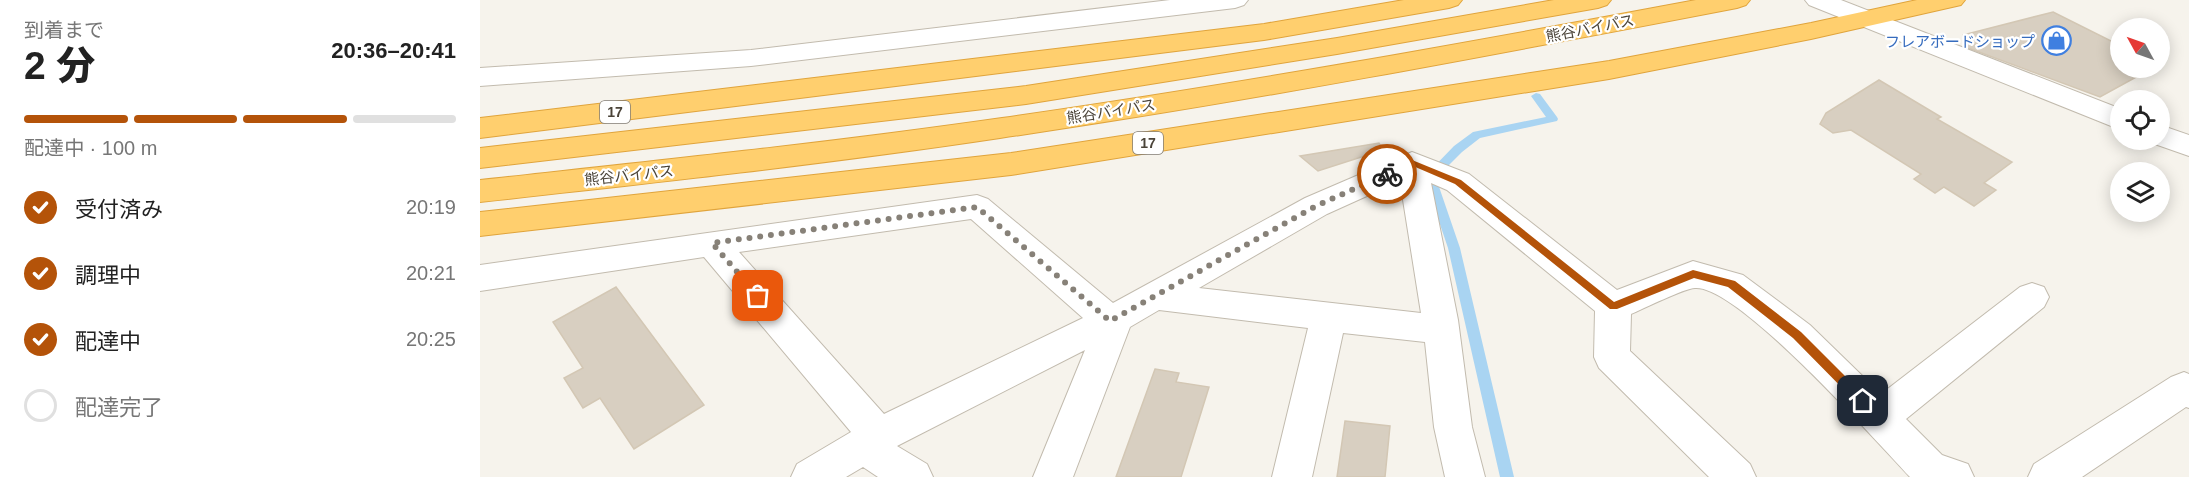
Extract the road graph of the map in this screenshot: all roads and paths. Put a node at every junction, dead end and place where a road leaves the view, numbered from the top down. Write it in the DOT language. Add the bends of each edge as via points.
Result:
graph roads {
  1 [pos="1235,0"];
  2 [pos="1449,0"];
  3 [pos="1598,0"];
  4 [pos="1737,0"];
  5 [pos="1818,0"];
  6 [pos="1952,0"];
  7 [pos="1864,20"];
  8 [pos="480,77"];
  9 [pos="2110,116"];
  10 [pos="480,128"];
  11 [pos="2170,139"];
  12 [pos="2189,146"];
  13 [pos="480,158"];
  14 [pos="1414,163"];
  15 [pos="480,191"];
  16 [pos="480,224"];
  17 [pos="712,243"];
  18 [pos="480,278"];
  19 [pos="1154,296"];
  20 [pos="2032,297"];
  21 [pos="1613,306"];
  22 [pos="1329,316"];
  23 [pos="1113,319"];
  24 [pos="1441,330"];
  25 [pos="2189,392"];
  26 [pos="1879,418"];
  27 [pos="871,441"];
  28 [pos="1934,474"];
  29 [pos="811,477"];
  30 [pos="913,477"];
  31 [pos="1053,477"];
  32 [pos="1292,477"];
  33 [pos="1465,477"];
  34 [pos="1736,477"];
  35 [pos="2048,477"];
  1 -- 8 [label="street" via="751,58"];
  2 -- 10 [label="highway, 17" via="1264,32"];
  3 -- 13 [label="highway, 熊谷バイパス / 17" via="1026,95"];
  4 -- 15 [label="highway, 熊谷バイパス" via="1380,68 1085,116 707,166"];
  5 -- 7 [label="street"];
  6 -- 7 [label="highway, 17"];
  7 -- 9 [label="street"];
  7 -- 16 [label="highway, 17" via="1609,70 1011,164"];
  11 -- 12 [label="street"];
  14 -- 19 [label="street" via="1316,206"];
  14 -- 21 [label="street" via="1458,182"];
  14 -- 24 [label="street"];
  17 -- 18 [label="street"];
  17 -- 23 [label="street" via="977,207"];
  17 -- 27 [label="street"];
  19 -- 22 [label="street"];
  19 -- 23 [label="street"];
  20 -- 26 [label="street"];
  21 -- 26 [label="street" via="1693,274 1731,284 1797,335"];
  21 -- 34 [label="street" via="1612,357"];
  22 -- 24 [label="street"];
  22 -- 32 [label="street"];
  23 -- 27 [label="street"];
  23 -- 31 [label="street"];
  24 -- 33 [label="street" via="1453,427"];
  25 -- 35 [label="street" via="2184,388"];
  26 -- 28 [label="street"];
  27 -- 29 [label="street"];
  27 -- 30 [label="street"];
}
